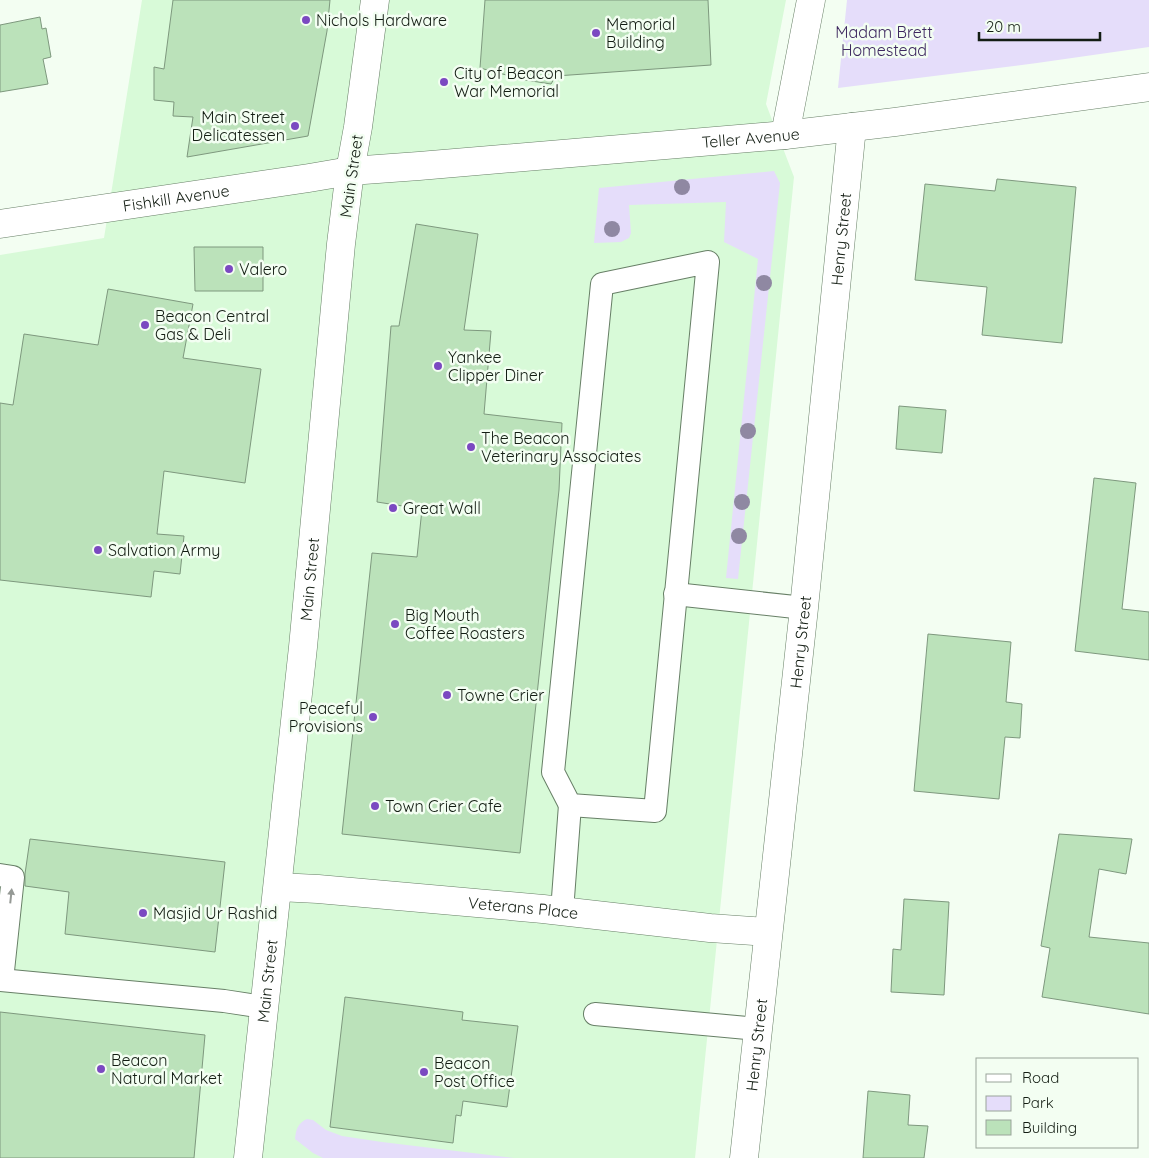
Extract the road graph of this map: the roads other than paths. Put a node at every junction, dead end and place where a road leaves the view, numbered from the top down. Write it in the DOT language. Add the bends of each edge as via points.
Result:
graph roads {
  1 [pos="375,0"];
  2 [pos="810,0"];
  3 [pos="1149,87"];
  4 [pos="852,127"];
  5 [pos="785,135"];
  6 [pos="350,170"];
  7 [pos="0,224"];
  8 [pos="675,594"];
  9 [pos="804,608"];
  10 [pos="570,805"];
  11 [pos="0,875"];
  12 [pos="278,887"];
  13 [pos="562,911"];
  14 [pos="768,932"];
  15 [pos="1,980"];
  16 [pos="264,1007"];
  17 [pos="594,1014"];
  18 [pos="758,1029"];
  19 [pos="248,1158"];
  20 [pos="744,1158"];
  1 -- 6 [label="street, Main Street"];
  2 -- 5 [label="street"];
  3 -- 4 [label="street, Teller Avenue"];
  4 -- 5 [label="street, Teller Avenue"];
  4 -- 9 [label="street, Henry Street"];
  5 -- 6 [label="street, Teller Avenue"];
  6 -- 7 [label="street, Fishkill Avenue"];
  6 -- 12 [label="street, Main Street"];
  8 -- 9 [label="lane"];
  8 -- 10 [label="lane" via="655,811"];
  8 -- 10 [label="lane" via="708,262 602,284 554,772"];
  9 -- 14 [label="street, Henry Street"];
  10 -- 13 [label="lane"];
  15 -- 11 [label="lane, one-way" via="13,877"];
  12 -- 13 [label="street, Veterans Place"];
  12 -- 16 [label="street, Main Street"];
  13 -- 14 [label="street, Veterans Place"];
  14 -- 18 [label="street, Henry Street"];
  15 -- 16 [label="lane"];
  16 -- 19 [label="street, Main Street"];
  17 -- 18 [label="lane"];
  18 -- 20 [label="street, Henry Street"];
}
